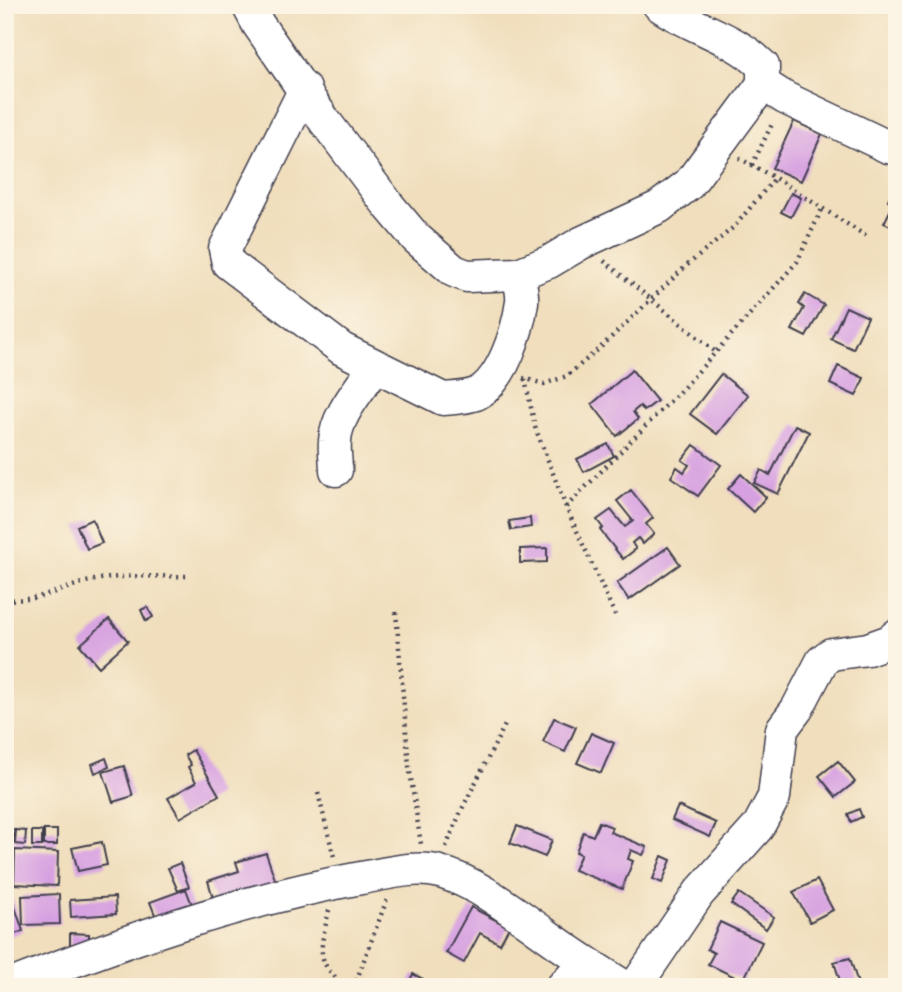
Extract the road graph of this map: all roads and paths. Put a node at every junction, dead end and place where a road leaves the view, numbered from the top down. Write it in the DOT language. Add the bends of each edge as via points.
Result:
graph roads {
  1 [pos="248,5"];
  2 [pos="659,5"];
  3 [pos="304,89"];
  4 [pos="774,91"];
  5 [pos="715,147"];
  6 [pos="897,149"];
  7 [pos="752,165"];
  8 [pos="775,178"];
  9 [pos="822,209"];
  10 [pos="869,238"];
  11 [pos="581,243"];
  12 [pos="518,274"];
  13 [pos="652,299"];
  14 [pos="717,353"];
  15 [pos="374,366"];
  16 [pos="514,371"];
  17 [pos="336,470"];
  18 [pos="566,507"];
  19 [pos="188,576"];
  20 [pos="5,599"];
  21 [pos="396,612"];
  22 [pos="615,615"];
  23 [pos="897,635"];
  24 [pos="505,725"];
  25 [pos="318,793"];
  26 [pos="420,871"];
  27 [pos="334,883"];
  28 [pos="585,962"];
  29 [pos="6,987"];
  30 [pos="348,987"];
  31 [pos="354,987"];
  32 [pos="562,987"];
  33 [pos="625,987"];
  34 [pos="635,987"];
  1 -- 3 [label="street"];
  2 -- 4 [label="street" via="750,53 763,65"];
  3 -- 12 [label="street" via="389,206 416,238 454,271 467,276"];
  3 -- 15 [label="street" via="225,249 228,263 316,331"];
  4 -- 5 [label="street"];
  4 -- 6 [label="street"];
  4 -- 7 [label="path"];
  5 -- 7 [label="path"];
  5 -- 11 [label="street" via="689,184 659,208"];
  7 -- 8 [label="path"];
  8 -- 9 [label="path"];
  8 -- 13 [label="path" via="734,227"];
  9 -- 10 [label="path"];
  9 -- 14 [label="path" via="797,262"];
  11 -- 12 [label="street"];
  11 -- 13 [label="path"];
  12 -- 16 [label="street" via="522,299 512,342"];
  13 -- 14 [label="path"];
  13 -- 16 [label="path" via="567,376 544,384"];
  14 -- 18 [label="path"];
  15 -- 16 [label="street" via="443,399 478,393"];
  15 -- 17 [label="street" via="337,428"];
  16 -- 18 [label="path"];
  18 -- 22 [label="path"];
  19 -- 20 [label="path" via="120,577 39,598"];
  21 -- 26 [label="path"];
  23 -- 34 [label="street" via="867,649 831,654 822,661 782,729 774,797 766,815 698,893"];
  24 -- 26 [label="path" via="451,831"];
  25 -- 27 [label="path" via="334,857"];
  26 -- 27 [label="street"];
  26 -- 28 [label="street" via="494,898"];
  26 -- 31 [label="path"];
  27 -- 29 [label="street" via="189,922"];
  27 -- 30 [label="path" via="321,952 324,967"];
  28 -- 32 [label="street"];
  28 -- 33 [label="street"];
}
